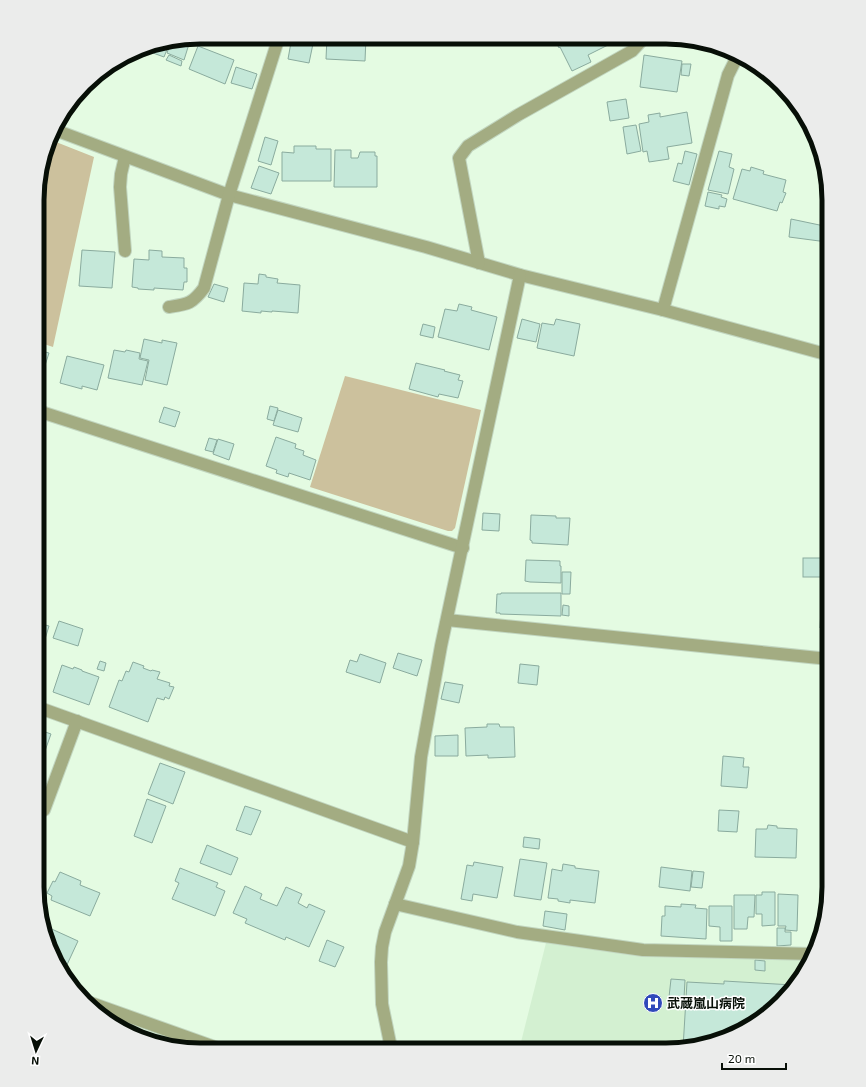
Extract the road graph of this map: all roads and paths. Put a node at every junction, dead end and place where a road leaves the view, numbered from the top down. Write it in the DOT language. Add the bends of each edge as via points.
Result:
graph roads {
  1 [pos="277,44"];
  2 [pos="638,44"];
  3 [pos="735,60"];
  4 [pos="60,132"];
  5 [pos="125,156"];
  6 [pos="229,195"];
  7 [pos="125,251"];
  8 [pos="479,263"];
  9 [pos="520,275"];
  10 [pos="169,306"];
  11 [pos="663,310"];
  12 [pos="822,353"];
  13 [pos="44,412"];
  14 [pos="462,548"];
  15 [pos="447,620"];
  16 [pos="822,658"];
  17 [pos="44,709"];
  18 [pos="77,721"];
  19 [pos="44,810"];
  20 [pos="413,842"];
  21 [pos="395,904"];
  22 [pos="807,954"];
  23 [pos="99,1006"];
  24 [pos="203,1043"];
  25 [pos="390,1043"];
  1 -- 6 [label="street"];
  2 -- 8 [label="street" via="632,51 468,146 459,158"];
  3 -- 11 [label="street" via="728,75"];
  4 -- 5 [label="street"];
  5 -- 6 [label="street"];
  5 -- 7 [label="street" via="120,187"];
  6 -- 8 [label="street"];
  6 -- 10 [label="street" via="204,288 187,304"];
  8 -- 9 [label="street"];
  9 -- 11 [label="street"];
  9 -- 14 [label="street"];
  11 -- 12 [label="street"];
  13 -- 14 [label="street"];
  14 -- 15 [label="street"];
  15 -- 16 [label="street"];
  15 -- 20 [label="street" via="421,757"];
  17 -- 18 [label="street"];
  18 -- 19 [label="street"];
  18 -- 20 [label="street"];
  20 -- 21 [label="street" via="409,866"];
  21 -- 22 [label="street" via="517,932 643,950"];
  21 -- 25 [label="street" via="385,932 381,962 382,1004"];
  23 -- 24 [label="street"];
}
